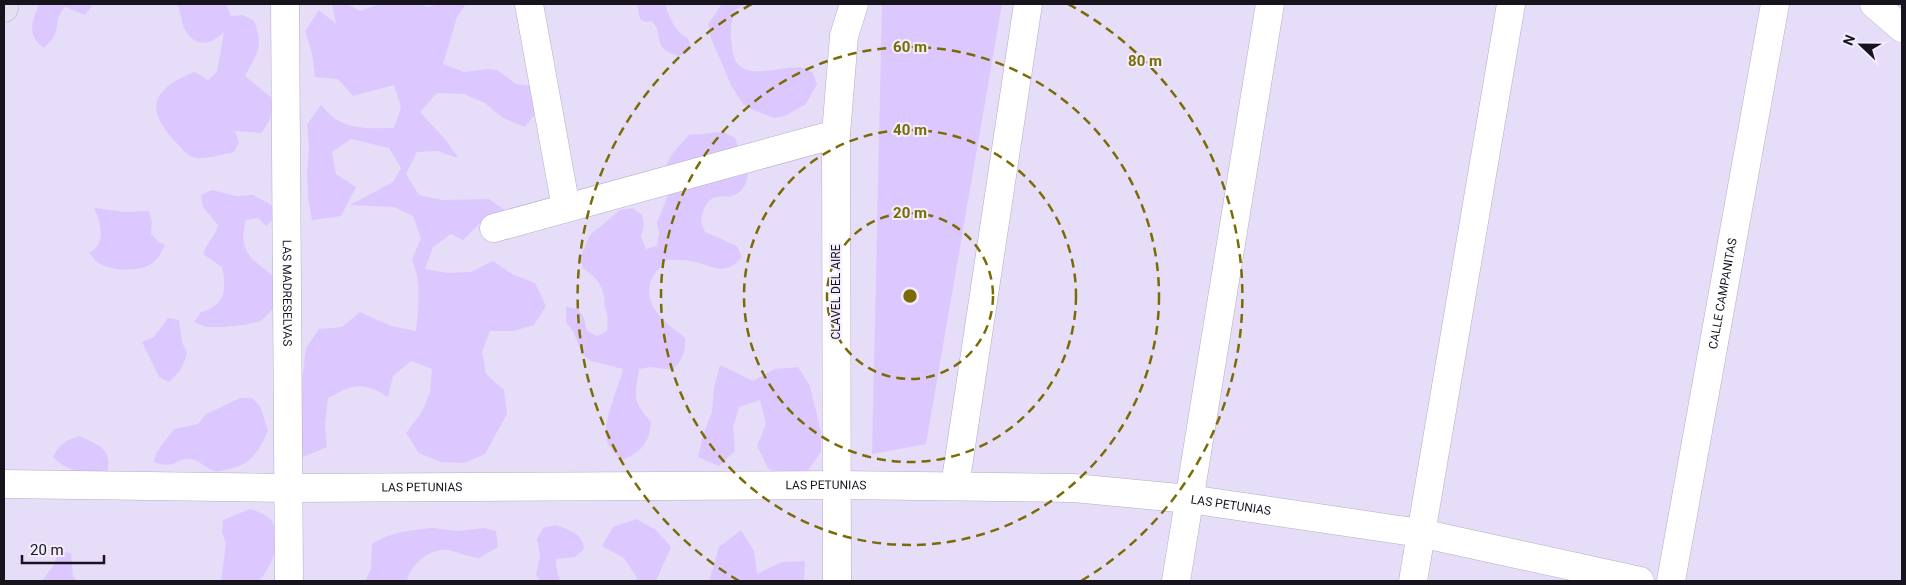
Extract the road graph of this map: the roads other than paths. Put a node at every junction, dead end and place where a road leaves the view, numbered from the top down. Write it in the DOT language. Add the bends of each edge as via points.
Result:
graph roads {
  1 [pos="4,4"];
  2 [pos="286,4"];
  3 [pos="529,4"];
  4 [pos="854,4"];
  5 [pos="1028,4"];
  6 [pos="1270,4"];
  7 [pos="1511,4"];
  8 [pos="1774,4"];
  9 [pos="1874,4"];
  10 [pos="4,8"];
  11 [pos="1902,28"];
  12 [pos="836,134"];
  13 [pos="566,208"];
  14 [pos="494,228"];
  15 [pos="4,484"];
  16 [pos="838,485"];
  17 [pos="955,486"];
  18 [pos="289,488"];
  19 [pos="1190,499"];
  20 [pos="1420,533"];
  21 [pos="289,581"];
  22 [pos="837,581"];
  23 [pos="1176,581"];
  24 [pos="1413,581"];
  25 [pos="1640,581"];
  26 [pos="1671,581"];
  1 -- 10 [label="main road"];
  2 -- 18 [label="street, LAS MADRESELVAS"];
  3 -- 13 [label="street"];
  4 -- 12 [label="street, CLAVEL DEL AIRE" via="844,36"];
  5 -- 17 [label="street"];
  6 -- 19 [label="street"];
  7 -- 20 [label="street"];
  8 -- 26 [label="street, CALLE CAMPANITAS"];
  9 -- 11 [label="street"];
  12 -- 13 [label="street"];
  12 -- 16 [label="street, CLAVEL DEL AIRE"];
  13 -- 14 [label="street"];
  15 -- 18 [label="street, LAS PETUNIAS"];
  16 -- 17 [label="street, LAS PETUNIAS"];
  16 -- 18 [label="street, LAS PETUNIAS"];
  16 -- 22 [label="street, CLAVEL DEL AIRE"];
  17 -- 19 [label="street, LAS PETUNIAS" via="1074,488"];
  18 -- 21 [label="street, LAS MADRESELVAS"];
  19 -- 20 [label="street, LAS PETUNIAS"];
  19 -- 23 [label="street"];
  20 -- 24 [label="street"];
  20 -- 25 [label="street, LAS PETUNIAS"];
}
